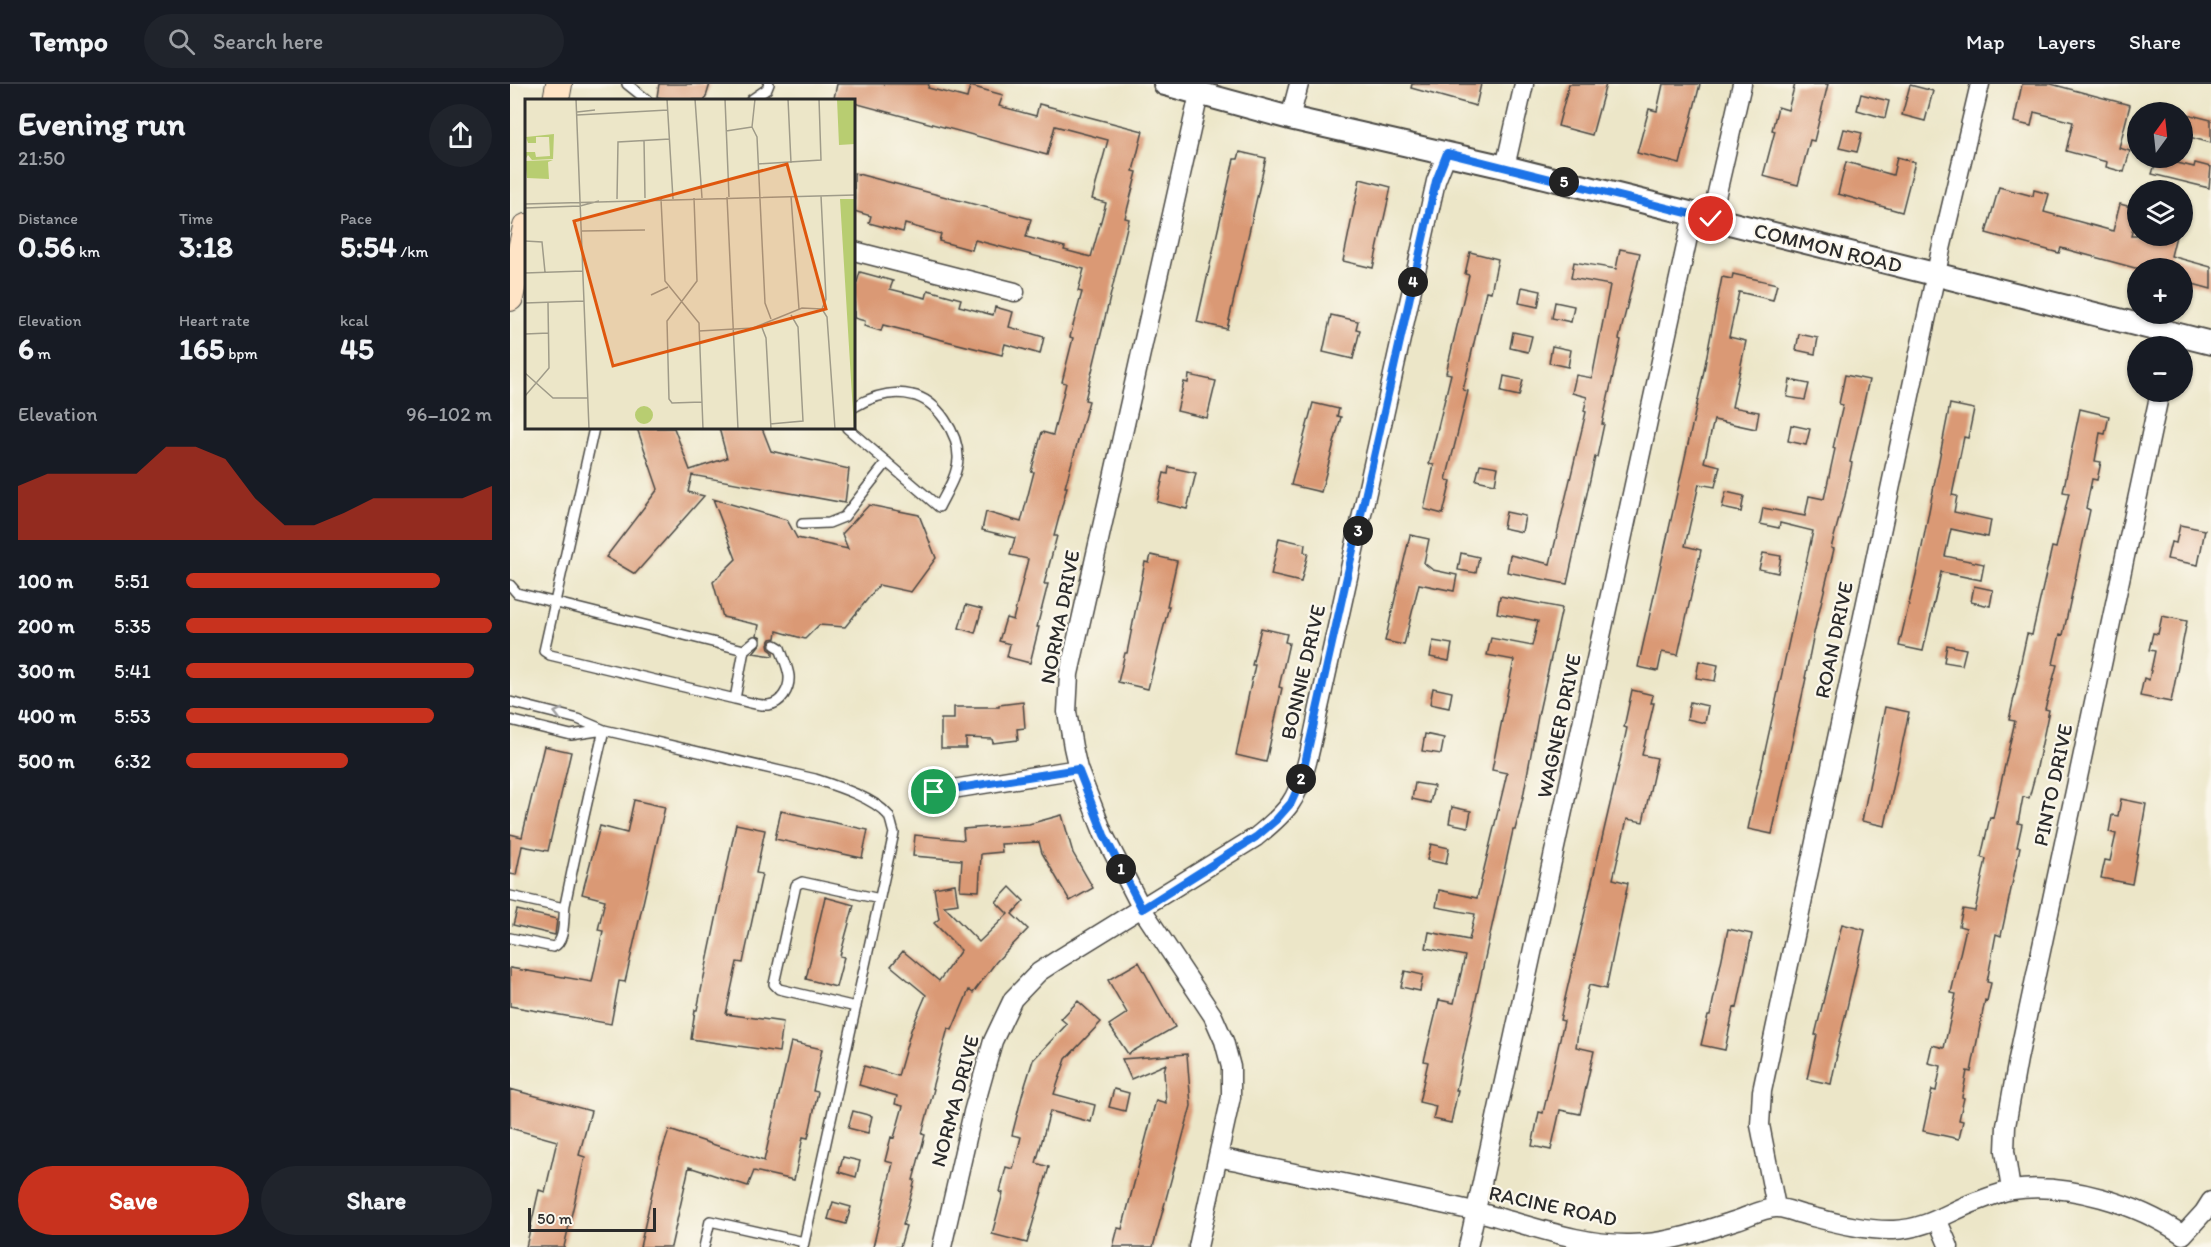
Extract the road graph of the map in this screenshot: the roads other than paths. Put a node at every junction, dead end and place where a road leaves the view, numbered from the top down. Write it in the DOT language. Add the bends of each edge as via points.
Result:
graph roads {
  1 [pos="560,84"];
  2 [pos="627,84"];
  3 [pos="769,84"];
  4 [pos="1165,84"];
  5 [pos="1299,84"];
  6 [pos="1524,84"];
  7 [pos="1742,84"];
  8 [pos="1980,84"];
  9 [pos="1199,94"];
  10 [pos="556,99"];
  11 [pos="646,99"];
  12 [pos="752,99"];
  13 [pos="1290,118"];
  14 [pos="1447,153"];
  15 [pos="1505,167"];
  16 [pos="1702,216"];
  17 [pos="525,237"];
  18 [pos="855,251"];
  19 [pos="522,267"];
  20 [pos="1935,275"];
  21 [pos="1015,292"];
  22 [pos="513,295"];
  23 [pos="2156,336"];
  24 [pos="2193,342"];
  25 [pos="2211,343"];
  26 [pos="2158,402"];
  27 [pos="855,406"];
  28 [pos="594,429"];
  29 [pos="848,429"];
  30 [pos="888,462"];
  31 [pos="802,524"];
  32 [pos="512,592"];
  33 [pos="555,602"];
  34 [pos="755,641"];
  35 [pos="775,645"];
  36 [pos="744,650"];
  37 [pos="735,699"];
  38 [pos="510,702"];
  39 [pos="510,720"];
  40 [pos="604,730"];
  41 [pos="1078,769"];
  42 [pos="934,792"];
  43 [pos="510,896"];
  44 [pos="880,899"];
  45 [pos="564,908"];
  46 [pos="1142,909"];
  47 [pos="510,938"];
  48 [pos="856,1006"];
  49 [pos="1218,1157"];
  50 [pos="2011,1190"];
  51 [pos="2211,1202"];
  52 [pos="1776,1207"];
  53 [pos="1476,1212"];
  54 [pos="1938,1221"];
  55 [pos="1692,1241"];
  56 [pos="2186,1241"];
  57 [pos="803,1244"];
  58 [pos="704,1247"];
  59 [pos="942,1247"];
  60 [pos="1198,1247"];
  61 [pos="1468,1247"];
  62 [pos="1949,1247"];
  1 -- 10 [label="main road"];
  2 -- 11 [label="lane"];
  3 -- 12 [label="lane"];
  4 -- 9 [label="street, COMMON ROAD"];
  5 -- 13 [label="street"];
  6 -- 15 [label="street"];
  7 -- 16 [label="street, WAGNER DRIVE"];
  8 -- 20 [label="street, ROAN DRIVE"];
  9 -- 13 [label="street, COMMON ROAD"];
  9 -- 41 [label="street, NORMA DRIVE" via="1069,674 1067,712"];
  13 -- 14 [label="street, COMMON ROAD"];
  14 -- 15 [label="street, COMMON ROAD"];
  14 -- 46 [label="street, BONNIE DRIVE" via="1436,181 1301,781 1291,803 1256,837"];
  15 -- 16 [label="street, COMMON ROAD"];
  16 -- 20 [label="street, COMMON ROAD"];
  16 -- 53 [label="street, WAGNER DRIVE"];
  17 -- 19 [label="main road"];
  18 -- 21 [label="street"];
  19 -- 22 [label="main road"];
  20 -- 23 [label="street, COMMON ROAD"];
  20 -- 52 [label="street, ROAN DRIVE" via="1762,1091 1760,1125"];
  24 -- 25 [label="street, COMMON ROAD"];
  26 -- 50 [label="street, PINTO DRIVE" via="2013,1082 2005,1151"];
  27 -- 30 [label="lane" via="886,394 912,395 946,419 954,433 956,473 939,507"];
  28 -- 33 [label="lane"];
  29 -- 30 [label="lane"];
  30 -- 31 [label="lane" via="844,517 829,523"];
  32 -- 33 [label="lane"];
  33 -- 36 [label="lane"];
  33 -- 37 [label="lane" via="544,643 544,651 550,656"];
  34 -- 36 [label="lane"];
  35 -- 37 [label="lane" via="780,648 789,676 783,696 766,705"];
  36 -- 37 [label="lane"];
  40 -- 38 [label="lane, one-way" via="578,719"];
  39 -- 40 [label="lane" via="571,735"];
  40 -- 44 [label="lane" via="815,780 873,804 888,816 894,833"];
  40 -- 45 [label="lane"];
  41 -- 42 [label="street"];
  41 -- 46 [label="street, NORMA DRIVE" via="1104,835"];
  43 -- 45 [label="lane"];
  44 -- 48 [label="lane"];
  44 -- 48 [label="lane" via="802,882 796,885 791,907 774,984 779,989"];
  45 -- 47 [label="lane" via="561,940 557,945"];
  46 -- 49 [label="street" via="1214,1016 1224,1041 1231,1067 1231,1097"];
  46 -- 59 [label="street, NORMA DRIVE" via="1040,972 1013,999 983,1074"];
  48 -- 57 [label="lane"];
  49 -- 53 [label="street, RACINE ROAD"];
  49 -- 60 [label="street"];
  50 -- 54 [label="street" via="1975,1202"];
  50 -- 56 [label="street" via="2049,1189 2126,1204 2153,1216"];
  51 -- 56 [label="street"];
  52 -- 54 [label="street" via="1877,1229 1917,1227"];
  52 -- 55 [label="street, RACINE ROAD"];
  53 -- 55 [label="street, RACINE ROAD" via="1598,1241"];
  53 -- 61 [label="street, WAGNER DRIVE"];
  54 -- 62 [label="street"];
  57 -- 58 [label="lane" via="710,1221"];
}
